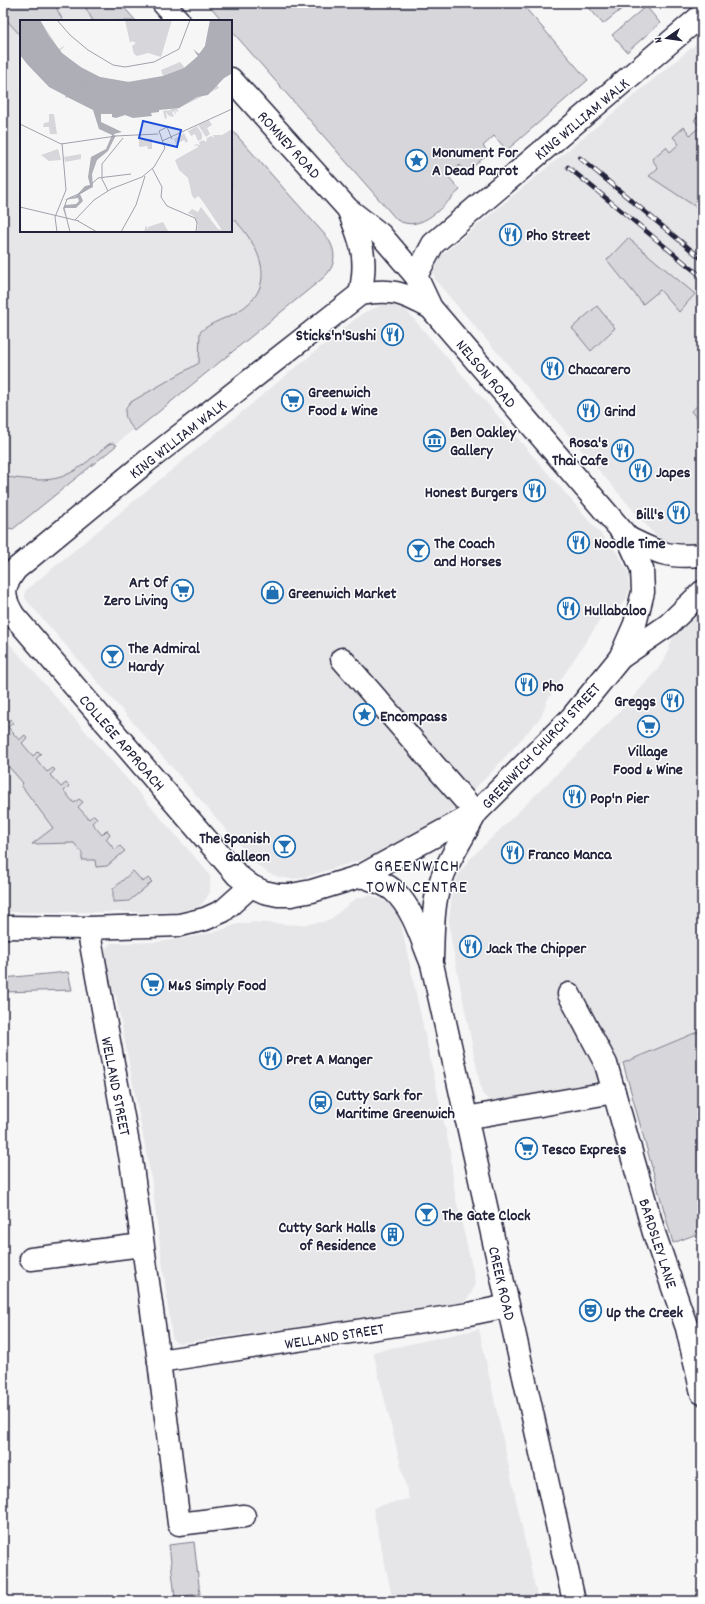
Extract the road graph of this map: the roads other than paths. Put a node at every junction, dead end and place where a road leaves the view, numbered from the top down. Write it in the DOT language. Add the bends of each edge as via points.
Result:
graph roads {
  1 [pos="162,3"];
  2 [pos="702,16"];
  3 [pos="178,20"];
  4 [pos="232,80"];
  5 [pos="348,209"];
  6 [pos="416,276"];
  7 [pos="360,294"];
  8 [pos="431,308"];
  9 [pos="628,538"];
  10 [pos="702,555"];
  11 [pos="4,591"];
  12 [pos="702,592"];
  13 [pos="620,658"];
  14 [pos="342,659"];
  15 [pos="476,813"];
  16 [pos="361,876"];
  17 [pos="251,886"];
  18 [pos="3,927"];
  19 [pos="88,928"];
  20 [pos="432,964"];
  21 [pos="569,994"];
  22 [pos="617,1101"];
  23 [pos="466,1118"];
  24 [pos="142,1245"];
  25 [pos="31,1260"];
  26 [pos="508,1306"];
  27 [pos="159,1361"];
  28 [pos="702,1393"];
  29 [pos="244,1516"];
  30 [pos="574,1601"];
  1 -- 3 [label="main road"];
  2 -- 6 [label="main road, KING WILLIAM WALK" via="433,244"];
  4 -- 5 [label="main road, ROMNEY ROAD"];
  5 -- 6 [label="main road, NELSON ROAD" via="380,234"];
  5 -- 7 [label="main road" via="361,239 364,259"];
  6 -- 8 [label="main road, NELSON ROAD"];
  7 -- 8 [label="main road" via="392,291"];
  7 -- 11 [label="main road, KING WILLIAM WALK" via="146,462 16,569 8,579"];
  8 -- 9 [label="main road, NELSON ROAD"];
  9 -- 10 [label="main road, NELSON ROAD" via="661,554 681,557"];
  9 -- 13 [label="main road, NELSON ROAD" via="642,569 643,592 635,624"];
  11 -- 17 [label="main road, COLLEGE APPROACH" via="7,604 14,616 238,875"];
  12 -- 13 [label="main road" via="668,625"];
  13 -- 15 [label="main road, GREENWICH CHURCH STREET" via="567,722"];
  14 -- 15 [label="main road"];
  15 -- 16 [label="main road, GREENWICH CHURCH STREET"];
  15 -- 20 [label="main road, CREEK ROAD" via="437,892 433,914"];
  16 -- 17 [label="main road, GREENWICH CHURCH STREET" via="292,895 264,892"];
  16 -- 20 [label="main road, CREEK ROAD" via="395,891 407,906"];
  17 -- 19 [label="main road" via="223,911 180,926"];
  18 -- 19 [label="main road"];
  19 -- 24 [label="main road, WELLAND STREET" via="131,1160"];
  20 -- 23 [label="main road, CREEK ROAD"];
  21 -- 22 [label="main road, BARDSLEY LANE" via="606,1064"];
  22 -- 23 [label="main road"];
  22 -- 28 [label="main road, BARDSLEY LANE" via="654,1233 687,1328"];
  23 -- 26 [label="main road, CREEK ROAD"];
  24 -- 25 [label="main road"];
  24 -- 27 [label="main road, WELLAND STREET"];
  26 -- 27 [label="main road, WELLAND STREET"];
  26 -- 30 [label="main road, CREEK ROAD"];
  27 -- 29 [label="main road, WELLAND STREET" via="179,1524"];
}
